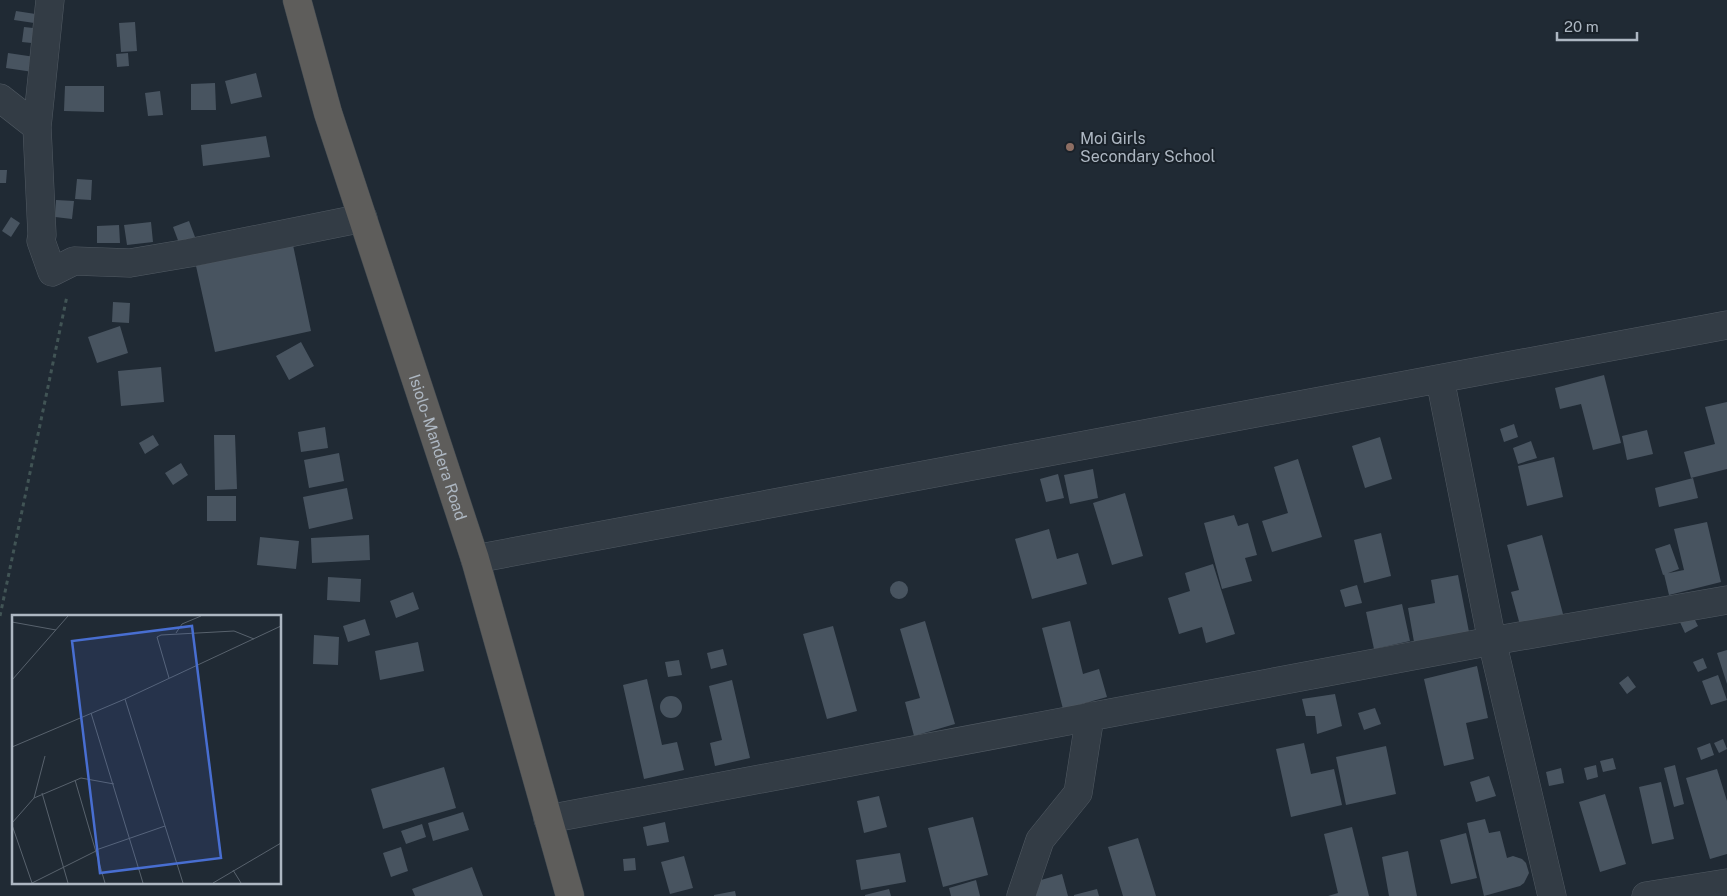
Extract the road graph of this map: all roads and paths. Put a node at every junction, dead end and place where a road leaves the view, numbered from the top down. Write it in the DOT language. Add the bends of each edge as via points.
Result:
graph roads {
  1 [pos="50,0"];
  2 [pos="298,0"];
  3 [pos="0,98"];
  4 [pos="37,127"];
  5 [pos="363,218"];
  6 [pos="74,261"];
  7 [pos="1727,325"];
  8 [pos="1440,379"];
  9 [pos="476,559"];
  10 [pos="1727,600"];
  11 [pos="0,616"];
  12 [pos="1492,641"];
  13 [pos="1090,716"];
  14 [pos="548,820"];
  15 [pos="1727,882"];
  16 [pos="570,896"];
  17 [pos="1020,896"];
  18 [pos="1552,896"];
  19 [pos="1646,896"];
  1 -- 4 [label="street"];
  2 -- 5 [label="highway, Isiolo-Mandera Road" via="328,113"];
  3 -- 4 [label="street"];
  4 -- 6 [label="street" via="41,240 52,272"];
  5 -- 6 [label="street" via="130,263"];
  5 -- 9 [label="highway, Isiolo-Mandera Road"];
  6 -- 11 [label="path"];
  7 -- 8 [label="street"];
  8 -- 9 [label="street"];
  8 -- 12 [label="street"];
  9 -- 14 [label="highway, Isiolo-Mandera Road"];
  10 -- 12 [label="street"];
  12 -- 13 [label="street"];
  12 -- 18 [label="street"];
  13 -- 14 [label="street"];
  13 -- 17 [label="street" via="1078,794 1040,840"];
  14 -- 16 [label="highway, Isiolo-Mandera Road"];
  15 -- 19 [label="street"];
}
